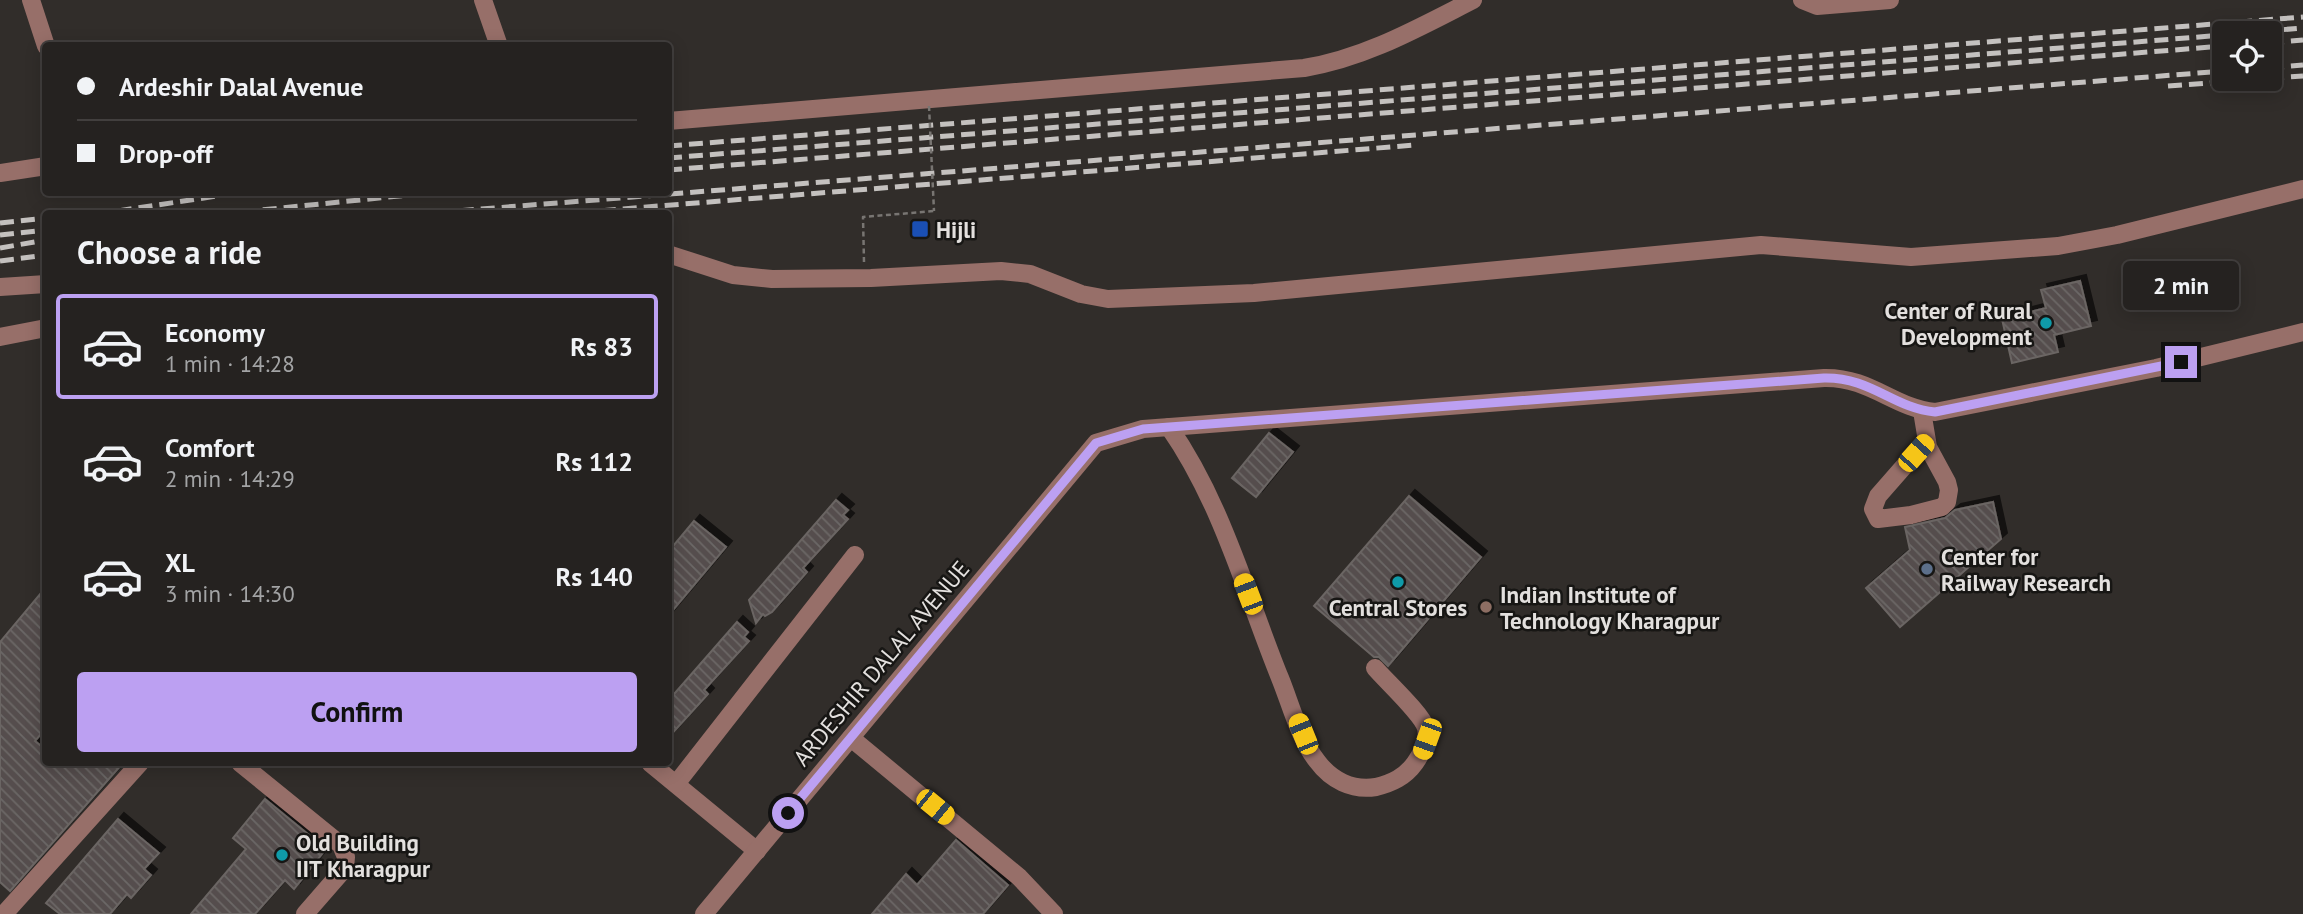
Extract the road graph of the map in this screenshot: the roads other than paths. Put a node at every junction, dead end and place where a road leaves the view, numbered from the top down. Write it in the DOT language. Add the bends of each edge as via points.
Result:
graph roads {
  1 [pos="31,0"];
  2 [pos="484,0"];
  3 [pos="1802,0"];
  4 [pos="1890,0"];
  5 [pos="1463,3"];
  6 [pos="45,42"];
  7 [pos="498,42"];
  8 [pos="672,121"];
  9 [pos="42,167"];
  10 [pos="0,173"];
  11 [pos="2303,189"];
  12 [pos="672,255"];
  13 [pos="42,284"];
  14 [pos="0,287"];
  15 [pos="42,329"];
  16 [pos="2303,332"];
  17 [pos="0,337"];
  18 [pos="1922,411"];
  19 [pos="1169,427"];
  20 [pos="1927,440"];
  21 [pos="855,555"];
  22 [pos="1375,668"];
  23 [pos="851,738"];
  24 [pos="137,766"];
  25 [pos="244,766"];
  26 [pos="654,766"];
  27 [pos="676,785"];
  28 [pos="757,851"];
  29 [pos="4,914"];
  30 [pos="305,914"];
  31 [pos="704,914"];
  32 [pos="1054,914"];
  1 -- 6 [label="street"];
  2 -- 7 [label="street"];
  3 -- 4 [label="street" via="1817,6"];
  5 -- 8 [label="street" via="1385,45 1331,64"];
  9 -- 10 [label="street"];
  11 -- 12 [label="street" via="2058,246 1911,257 1761,245 1254,293 1108,299 1030,274 1001,271 814,280 733,275"];
  13 -- 14 [label="street"];
  15 -- 17 [label="street"];
  16 -- 18 [label="street" via="1999,401"];
  18 -- 19 [label="street" via="1844,377"];
  18 -- 20 [label="street"];
  19 -- 22 [label="street" via="1209,492 1315,760 1351,787 1367,789 1391,783 1410,769 1427,739 1426,727 1417,714"];
  19 -- 23 [label="street, ARDESHIR DALAL AVENUE" via="1143,429 1096,443"];
  20 -- 20 [label="street" via="1947,482 1947,502 1911,515 1878,519 1873,509 1878,496"];
  21 -- 27 [label="street"];
  23 -- 28 [label="street, ARDESHIR DALAL AVENUE"];
  23 -- 32 [label="street" via="1019,877"];
  24 -- 29 [label="street"];
  25 -- 30 [label="street" via="341,845 346,857 345,869"];
  26 -- 27 [label="street"];
  27 -- 28 [label="street"];
  28 -- 31 [label="street, ARDESHIR DALAL AVENUE"];
}
